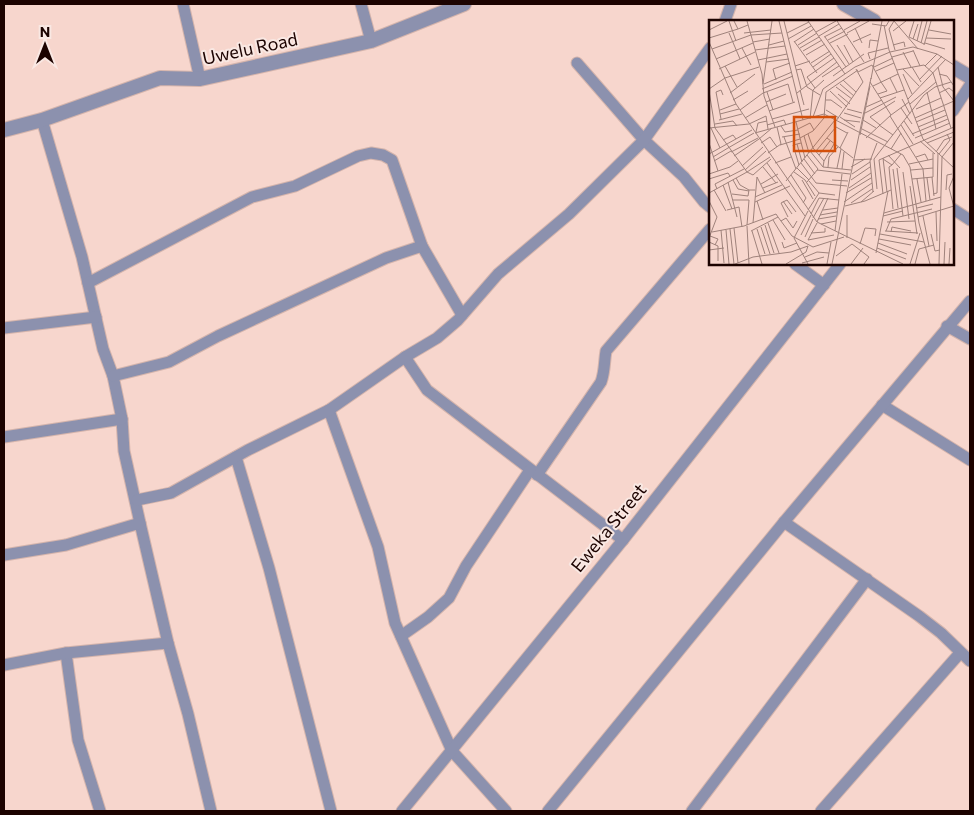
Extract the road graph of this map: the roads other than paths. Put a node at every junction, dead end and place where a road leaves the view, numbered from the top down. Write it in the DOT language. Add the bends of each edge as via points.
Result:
graph roads {
  1 [pos="183,4"];
  2 [pos="361,4"];
  3 [pos="461,4"];
  4 [pos="731,4"];
  5 [pos="844,4"];
  6 [pos="726,20"];
  7 [pos="872,20"];
  8 [pos="371,41"];
  9 [pos="709,49"];
  10 [pos="577,64"];
  11 [pos="954,67"];
  12 [pos="970,77"];
  13 [pos="200,79"];
  14 [pos="970,85"];
  15 [pos="954,109"];
  16 [pos="42,120"];
  17 [pos="4,130"];
  18 [pos="644,140"];
  19 [pos="709,205"];
  20 [pos="954,210"];
  21 [pos="970,220"];
  22 [pos="709,230"];
  23 [pos="422,246"];
  24 [pos="796,265"];
  25 [pos="839,265"];
  26 [pos="88,284"];
  27 [pos="824,285"];
  28 [pos="970,301"];
  29 [pos="462,315"];
  30 [pos="96,317"];
  31 [pos="947,326"];
  32 [pos="4,328"];
  33 [pos="970,340"];
  34 [pos="404,357"];
  35 [pos="113,376"];
  36 [pos="882,405"];
  37 [pos="329,410"];
  38 [pos="122,419"];
  39 [pos="4,437"];
  40 [pos="236,457"];
  41 [pos="970,460"];
  42 [pos="534,472"];
  43 [pos="137,500"];
  44 [pos="784,522"];
  45 [pos="140,523"];
  46 [pos="623,540"];
  47 [pos="4,555"];
  48 [pos="867,579"];
  49 [pos="401,636"];
  50 [pos="168,643"];
  51 [pos="66,653"];
  52 [pos="960,653"];
  53 [pos="970,661"];
  54 [pos="4,665"];
  55 [pos="452,751"];
  56 [pos="100,811"];
  57 [pos="211,811"];
  58 [pos="331,811"];
  59 [pos="402,811"];
  60 [pos="506,811"];
  61 [pos="548,811"];
  62 [pos="692,811"];
  63 [pos="821,811"];
  1 -- 13 [label="street"];
  2 -- 8 [label="street"];
  3 -- 8 [label="street, Uwelu Road"];
  4 -- 6 [label="street"];
  5 -- 7 [label="street"];
  8 -- 13 [label="street, Uwelu Road"];
  9 -- 18 [label="street"];
  10 -- 18 [label="street"];
  11 -- 12 [label="street"];
  13 -- 16 [label="street, Uwelu Road" via="160,78"];
  14 -- 15 [label="street"];
  16 -- 17 [label="street, Uwelu Road"];
  16 -- 26 [label="street"];
  18 -- 19 [label="street"];
  18 -- 29 [label="street" via="569,214 498,274"];
  20 -- 21 [label="street"];
  22 -- 42 [label="street" via="606,351 606,370 601,382"];
  23 -- 26 [label="street" via="392,160 371,153 295,186 252,197"];
  23 -- 29 [label="street"];
  23 -- 35 [label="street" via="378,262 169,362"];
  24 -- 27 [label="street"];
  25 -- 27 [label="street, Eweka Street"];
  26 -- 30 [label="street"];
  27 -- 46 [label="street, Eweka Street"];
  28 -- 31 [label="street"];
  29 -- 34 [label="street" via="436,338"];
  30 -- 32 [label="street"];
  30 -- 35 [label="street"];
  31 -- 33 [label="street"];
  31 -- 36 [label="street"];
  34 -- 37 [label="street"];
  34 -- 42 [label="street" via="427,390"];
  35 -- 38 [label="street"];
  36 -- 41 [label="street"];
  36 -- 44 [label="street"];
  37 -- 40 [label="street"];
  37 -- 49 [label="street" via="378,547 395,623"];
  38 -- 39 [label="street"];
  38 -- 43 [label="street" via="124,452"];
  40 -- 43 [label="street" via="171,493"];
  40 -- 58 [label="street" via="269,568"];
  42 -- 46 [label="street"];
  42 -- 49 [label="street" via="466,566 449,598"];
  43 -- 45 [label="street"];
  44 -- 48 [label="street"];
  44 -- 61 [label="street"];
  45 -- 47 [label="street" via="66,545"];
  45 -- 50 [label="street"];
  46 -- 55 [label="street, Eweka Street"];
  48 -- 52 [label="street" via="941,633"];
  48 -- 62 [label="street"];
  49 -- 55 [label="street"];
  50 -- 51 [label="street"];
  50 -- 57 [label="street"];
  51 -- 54 [label="street"];
  51 -- 56 [label="street" via="78,740"];
  52 -- 53 [label="street"];
  52 -- 63 [label="street"];
  55 -- 59 [label="street, Eweka Street"];
  55 -- 60 [label="street"];
}
